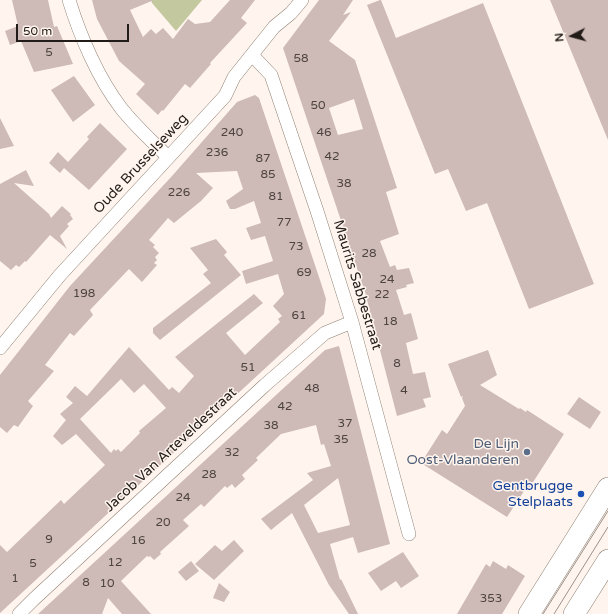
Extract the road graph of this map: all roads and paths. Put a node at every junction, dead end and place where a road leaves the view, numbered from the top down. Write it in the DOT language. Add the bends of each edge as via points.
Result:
graph roads {
  1 [pos="69,0"];
  2 [pos="302,0"];
  3 [pos="252,55"];
  4 [pos="168,157"];
  5 [pos="352,322"];
  6 [pos="0,348"];
  7 [pos="608,488"];
  8 [pos="409,534"];
  9 [pos="608,560"];
  10 [pos="19,614"];
  11 [pos="529,614"];
  12 [pos="574,614"];
  1 -- 4 [label="street" via="76,23 106,87 121,109"];
  2 -- 3 [label="street, Oude Brusselseweg" via="291,13 274,26"];
  3 -- 4 [label="street, Oude Brusselseweg" via="234,77 225,96"];
  3 -- 5 [label="street, Maurits Sabbestraat" via="271,75"];
  4 -- 6 [label="street, Oude Brusselseweg" via="60,274"];
  5 -- 8 [label="street, Maurits Sabbestraat"];
  5 -- 10 [label="street, Jacob Van Arteveldestraat" via="325,332 259,390"];
  7 -- 11 [label="main road"];
  9 -- 12 [label="main road"];
}
